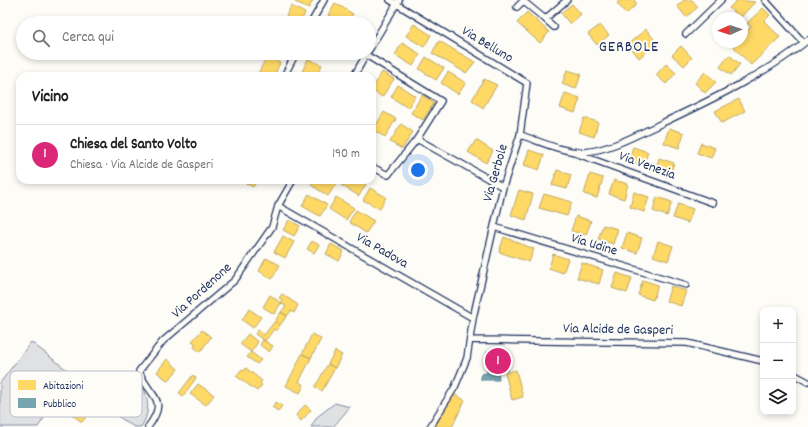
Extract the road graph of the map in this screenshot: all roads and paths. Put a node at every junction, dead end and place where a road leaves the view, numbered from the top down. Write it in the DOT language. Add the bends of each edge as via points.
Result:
graph roads {
  1 [pos="324,0"];
  2 [pos="390,0"];
  3 [pos="567,0"];
  4 [pos="721,0"];
  5 [pos="765,0"];
  6 [pos="398,2"];
  7 [pos="517,7"];
  8 [pos="315,16"];
  9 [pos="545,19"];
  10 [pos="554,27"];
  11 [pos="686,34"];
  12 [pos="376,37"];
  13 [pos="806,41"];
  14 [pos="376,59"];
  15 [pos="292,60"];
  16 [pos="362,60"];
  17 [pos="286,72"];
  18 [pos="356,72"];
  19 [pos="520,135"];
  20 [pos="417,139"];
  21 [pos="573,152"];
  22 [pos="376,169"];
  23 [pos="291,184"];
  24 [pos="503,187"];
  25 [pos="713,203"];
  26 [pos="278,206"];
  27 [pos="494,227"];
  28 [pos="686,286"];
  29 [pos="473,318"];
  30 [pos="471,340"];
  31 [pos="760,360"];
  32 [pos="139,371"];
  33 [pos="142,376"];
  34 [pos="796,376"];
  35 [pos="808,382"];
  36 [pos="148,427"];
  37 [pos="430,427"];
  1 -- 8 [label="street"];
  2 -- 6 [label="street, Via Belluno"];
  3 -- 9 [label="street"];
  4 -- 11 [label="street"];
  5 -- 13 [label="street"];
  6 -- 12 [label="street"];
  6 -- 19 [label="street, Via Belluno" via="526,83"];
  7 -- 9 [label="street" via="523,1"];
  9 -- 10 [label="street"];
  13 -- 21 [label="street, Via Gerbole" via="758,73 698,106 630,138 594,151"];
  14 -- 20 [label="street" via="441,101"];
  15 -- 17 [label="street"];
  16 -- 18 [label="street"];
  19 -- 21 [label="street, Via Gerbole"];
  19 -- 24 [label="street, Via Gerbole"];
  20 -- 22 [label="street" via="388,175"];
  20 -- 24 [label="street"];
  21 -- 25 [label="street, Via Venezia"];
  23 -- 26 [label="street, Via Pordenone"];
  24 -- 27 [label="street, Via Gerbole"];
  26 -- 29 [label="street, Via Padova"];
  26 -- 32 [label="street, Via Pordenone" via="272,227 243,271 163,341"];
  27 -- 28 [label="street, Via Udine"];
  27 -- 29 [label="street, Via Gerbole"];
  29 -- 30 [label="street, Via Gerbole"];
  30 -- 31 [label="street, Via Alcide de Gasperi" via="687,343"];
  30 -- 37 [label="street, Via Gerbole" via="465,367"];
  33 -- 36 [label="street, Via Pordenone" via="157,399 159,407"];
  34 -- 35 [label="street"];
}
